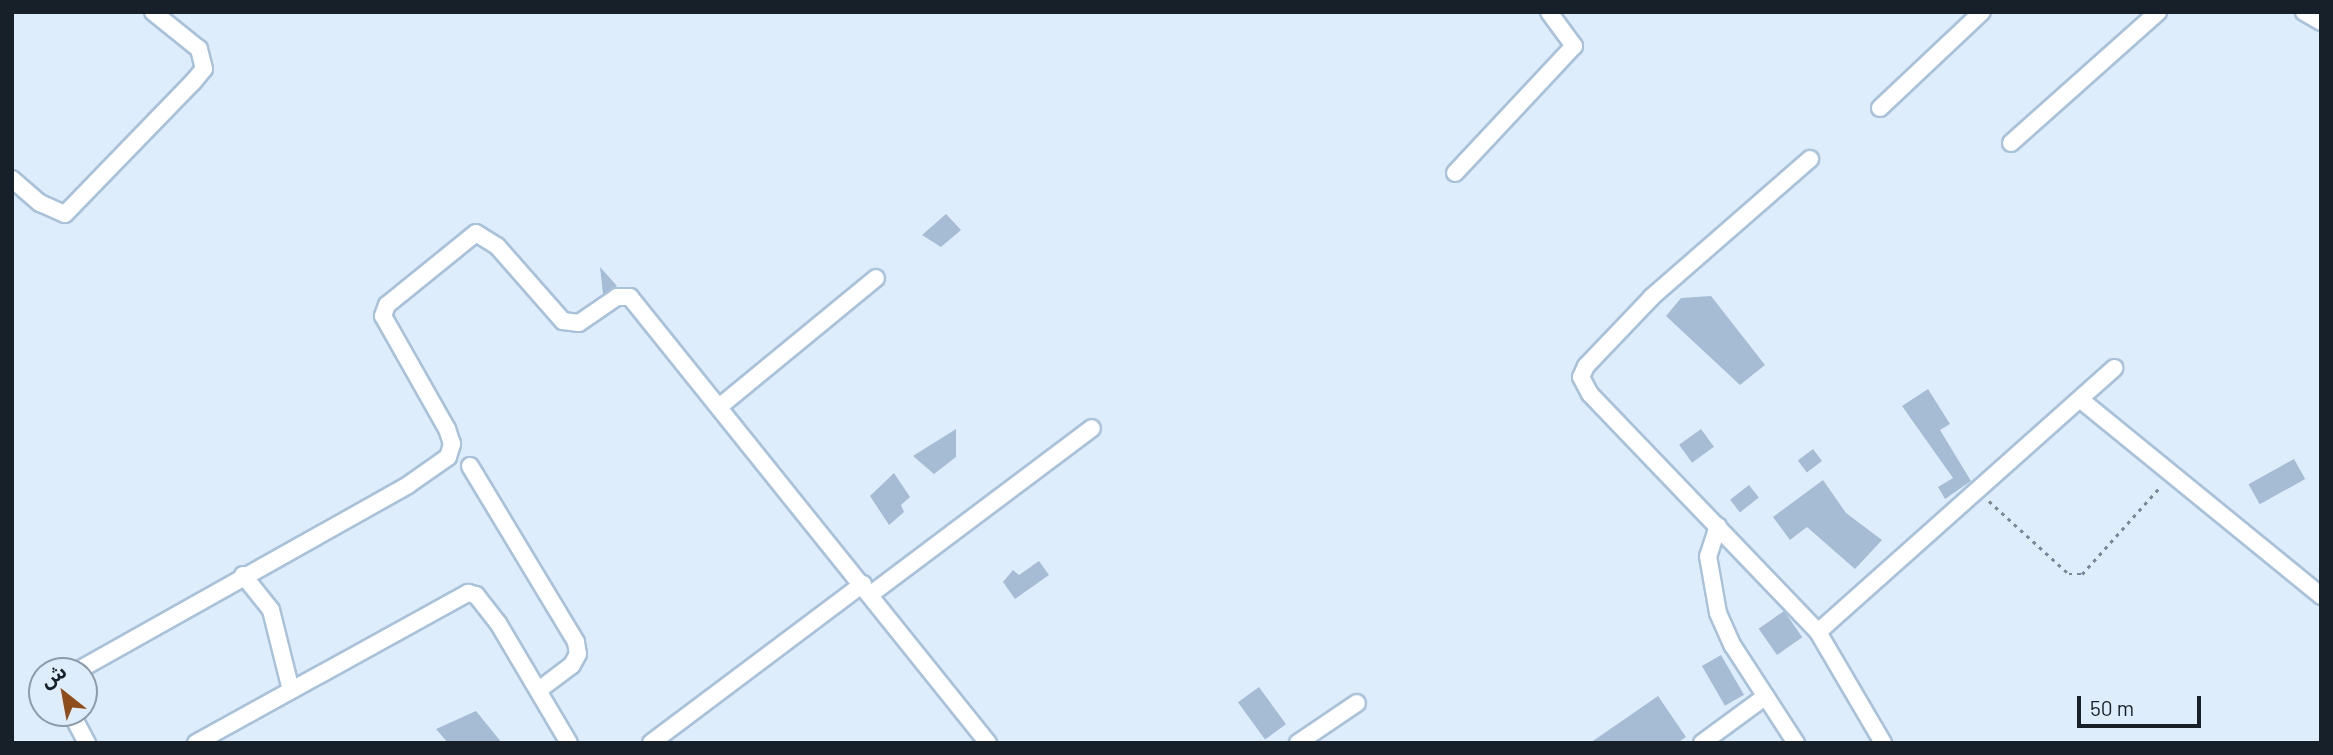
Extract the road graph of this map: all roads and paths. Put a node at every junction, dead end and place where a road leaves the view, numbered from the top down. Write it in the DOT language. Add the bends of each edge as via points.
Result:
graph roads {
  1 [pos="153,12"];
  2 [pos="1549,12"];
  3 [pos="1982,12"];
  4 [pos="2158,12"];
  5 [pos="2304,12"];
  6 [pos="2321,22"];
  7 [pos="1880,108"];
  8 [pos="2011,143"];
  9 [pos="1810,159"];
  10 [pos="1455,173"];
  11 [pos="12,179"];
  12 [pos="876,278"];
  13 [pos="2114,368"];
  14 [pos="2081,400"];
  15 [pos="719,407"];
  16 [pos="1092,428"];
  17 [pos="470,466"];
  18 [pos="2171,474"];
  19 [pos="1976,489"];
  20 [pos="1718,526"];
  21 [pos="243,575"];
  22 [pos="867,589"];
  23 [pos="2321,596"];
  24 [pos="1818,632"];
  25 [pos="98,659"];
  26 [pos="291,690"];
  27 [pos="539,690"];
  28 [pos="1766,696"];
  29 [pos="1357,703"];
  30 [pos="79,727"];
  31 [pos="88,743"];
  32 [pos="195,743"];
  33 [pos="569,743"];
  34 [pos="651,743"];
  35 [pos="988,743"];
  36 [pos="1298,743"];
  37 [pos="1702,743"];
  38 [pos="1796,743"];
  39 [pos="1883,743"];
  1 -- 11 [label="street" via="199,50 204,69 194,82 65,214 40,203"];
  2 -- 10 [label="street" via="1574,46"];
  3 -- 7 [label="street"];
  4 -- 8 [label="street"];
  5 -- 6 [label="street"];
  9 -- 20 [label="street" via="1652,298 1586,366 1581,377 1590,394"];
  12 -- 15 [label="street"];
  13 -- 14 [label="street"];
  14 -- 18 [label="street"];
  14 -- 19 [label="street"];
  15 -- 21 [label="street" via="630,297 617,297 579,323 564,321 497,246 476,233 387,305 383,316 447,429 452,444 448,457 408,485"];
  15 -- 22 [label="street"];
  16 -- 22 [label="street"];
  17 -- 27 [label="street" via="576,642 578,654 572,665"];
  18 -- 19 [label="path" via="2082,573 2069,574"];
  18 -- 23 [label="street"];
  19 -- 24 [label="street"];
  20 -- 24 [label="street"];
  20 -- 28 [label="street" via="1708,556 1718,613"];
  21 -- 25 [label="street"];
  21 -- 26 [label="street" via="271,610"];
  22 -- 34 [label="street"];
  22 -- 35 [label="street"];
  24 -- 39 [label="street"];
  26 -- 27 [label="street" via="468,593 476,595 498,623"];
  26 -- 32 [label="street"];
  27 -- 33 [label="street"];
  28 -- 37 [label="street"];
  28 -- 38 [label="street"];
  29 -- 36 [label="street"];
  30 -- 31 [label="street"];
}
